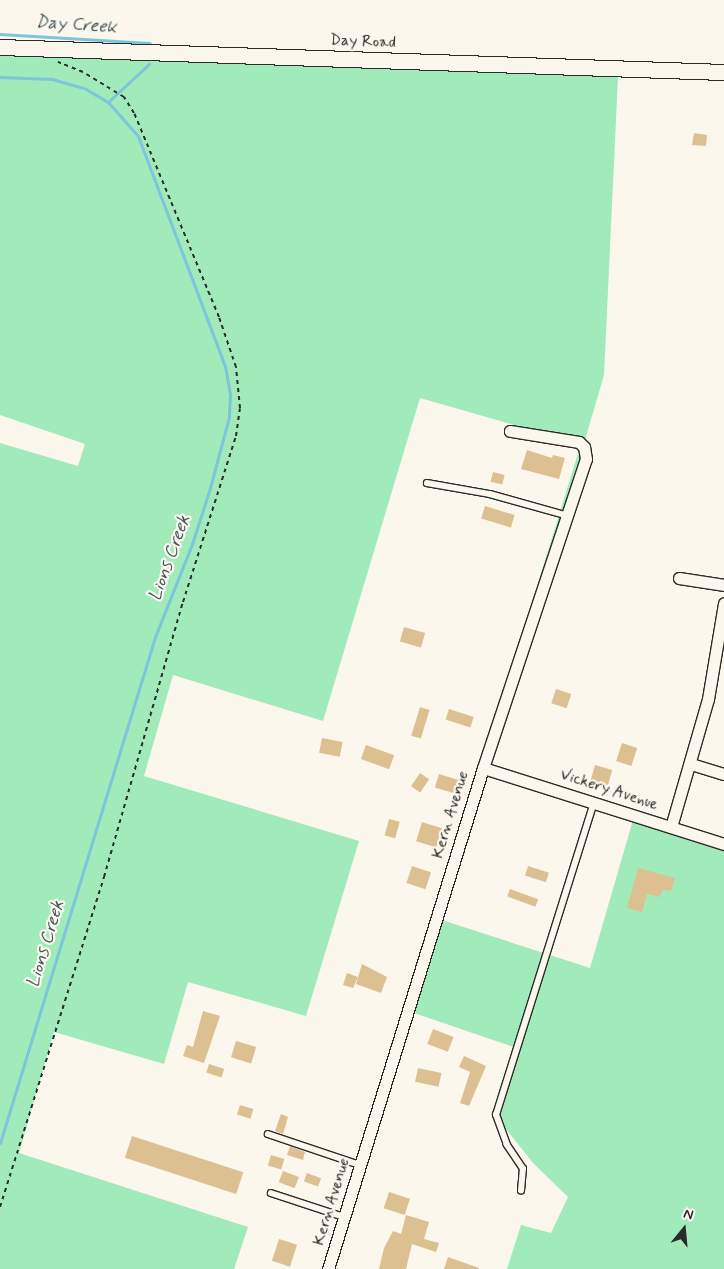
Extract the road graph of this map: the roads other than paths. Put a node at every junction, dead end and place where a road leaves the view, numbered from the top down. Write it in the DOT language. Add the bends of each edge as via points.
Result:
graph roads {
  1 [pos="0,47"];
  2 [pos="724,72"];
  3 [pos="510,431"];
  4 [pos="427,483"];
  5 [pos="565,515"];
  6 [pos="679,578"];
  7 [pos="724,585"];
  8 [pos="724,603"];
  9 [pos="720,657"];
  10 [pos="690,764"];
  11 [pos="483,768"];
  12 [pos="724,774"];
  13 [pos="594,802"];
  14 [pos="671,828"];
  15 [pos="724,844"];
  16 [pos="268,1134"];
  17 [pos="360,1165"];
  18 [pos="521,1191"];
  19 [pos="271,1193"];
  20 [pos="344,1217"];
  21 [pos="328,1269"];
  1 -- 2 [label="street, Day Road"];
  3 -- 5 [label="street, Kern Avenue" via="565,438 584,447 586,459"];
  4 -- 5 [label="lane" via="490,494"];
  5 -- 11 [label="street, Kern Avenue"];
  6 -- 7 [label="street"];
  8 -- 9 [label="street"];
  9 -- 10 [label="street"];
  10 -- 12 [label="street"];
  10 -- 14 [label="street"];
  11 -- 13 [label="street, Vickery Avenue"];
  11 -- 17 [label="street, Kern Avenue"];
  13 -- 14 [label="street, Vickery Avenue"];
  13 -- 18 [label="lane" via="496,1115 507,1145 523,1169"];
  14 -- 15 [label="street, Vickery Avenue"];
  16 -- 17 [label="lane"];
  17 -- 20 [label="street, Kern Avenue"];
  19 -- 20 [label="lane"];
  20 -- 21 [label="street, Kern Avenue"];
}
